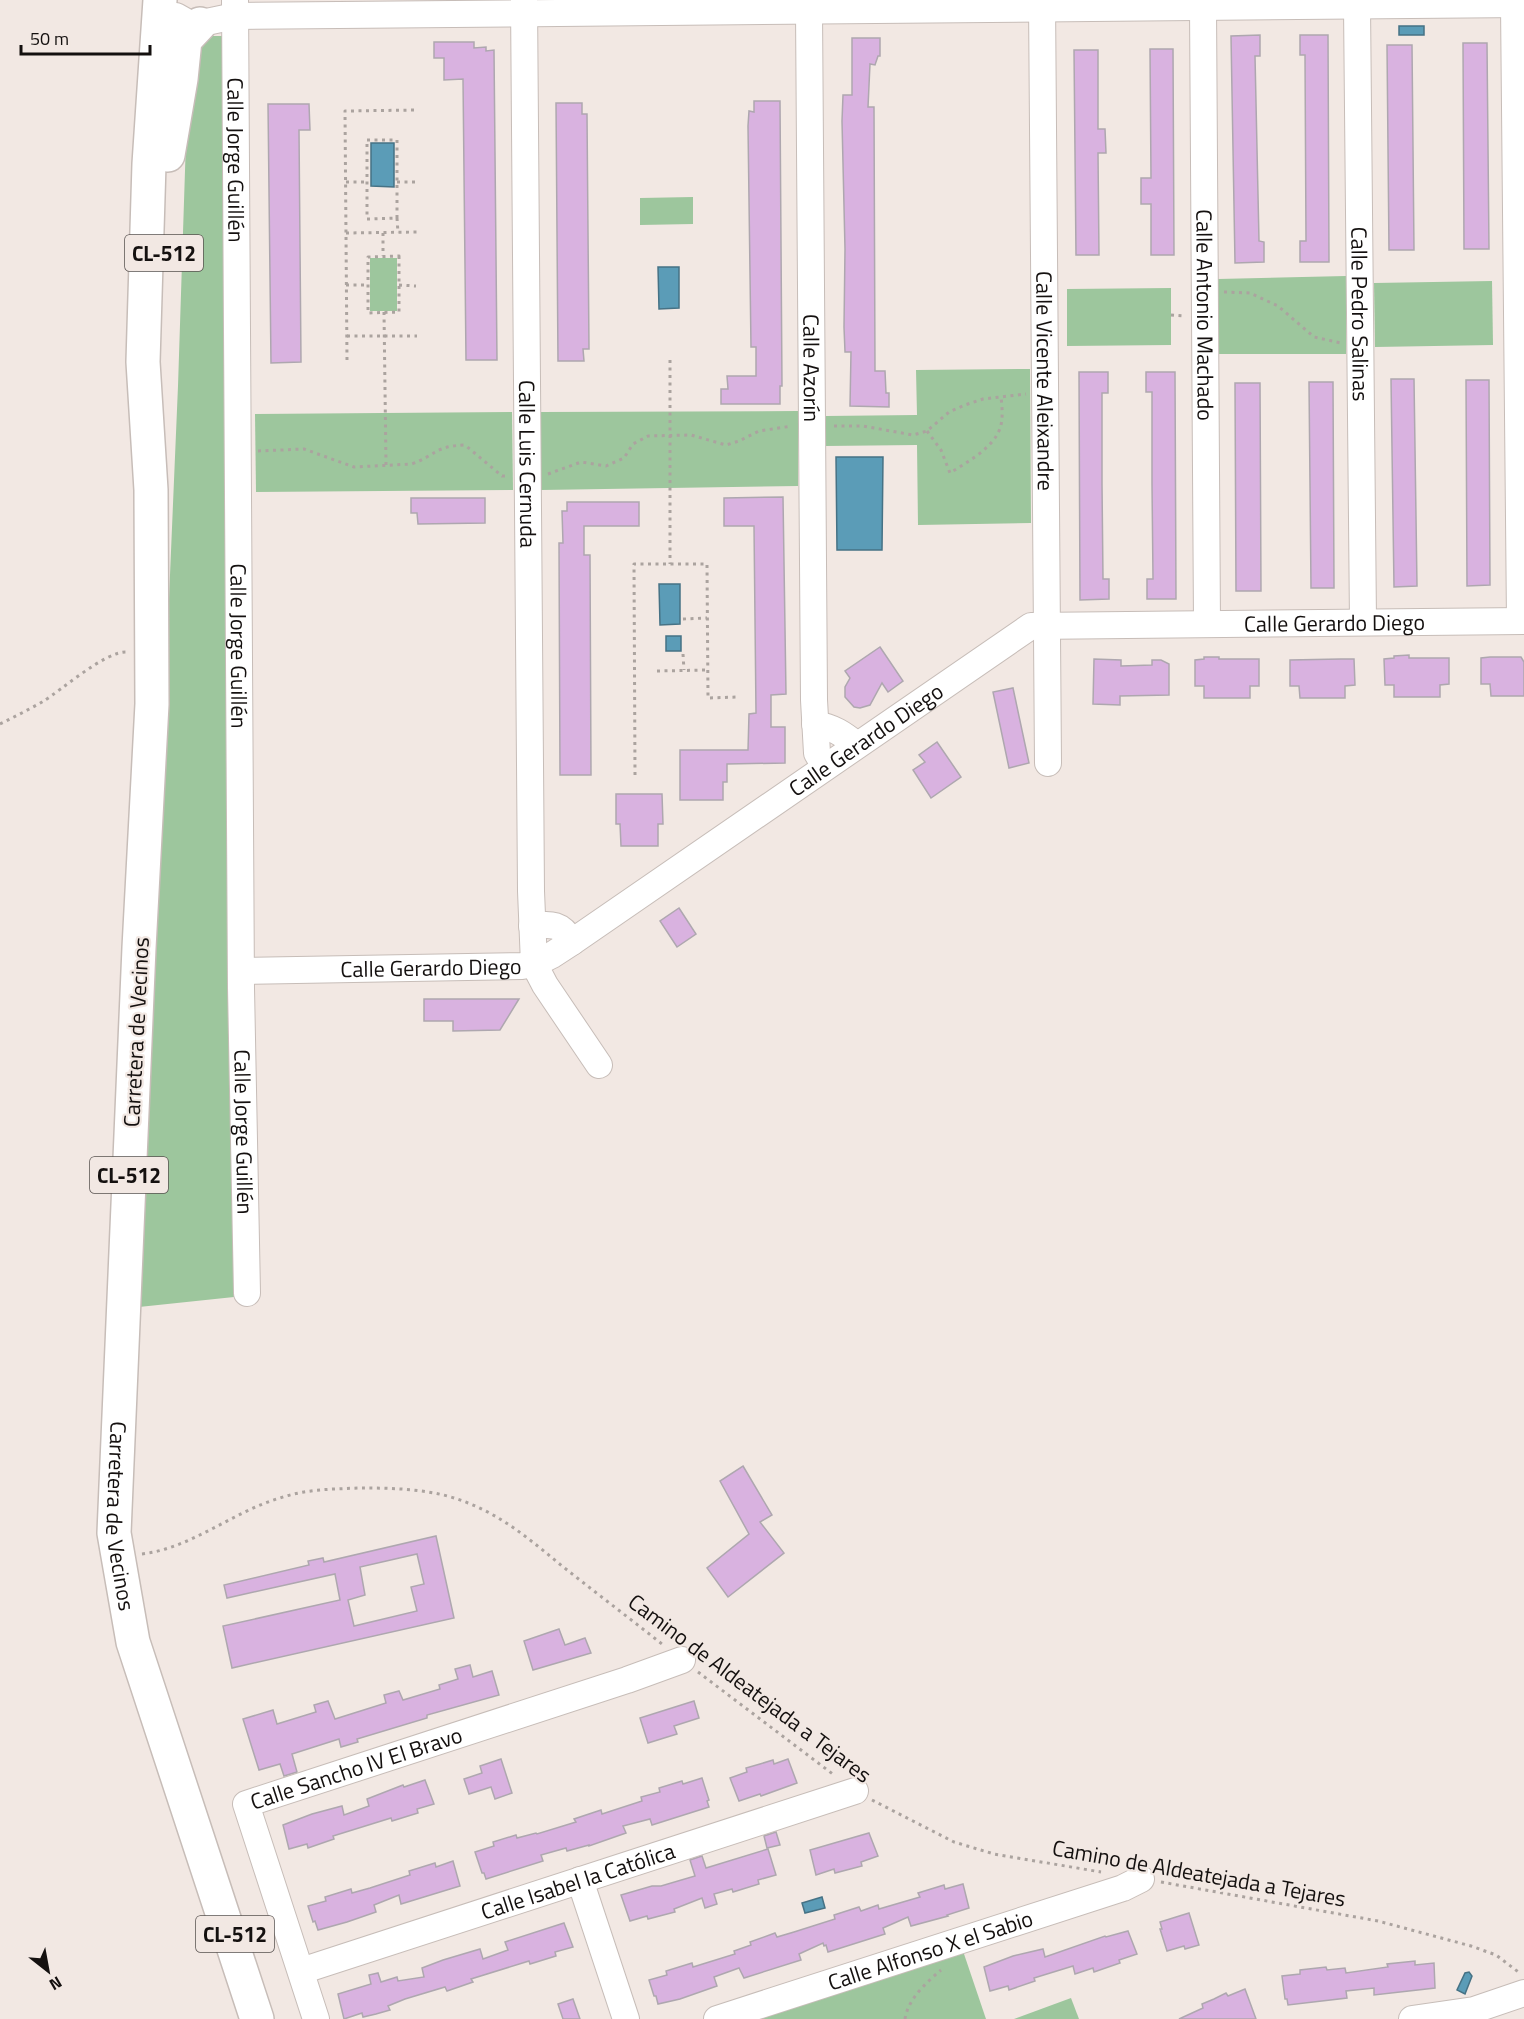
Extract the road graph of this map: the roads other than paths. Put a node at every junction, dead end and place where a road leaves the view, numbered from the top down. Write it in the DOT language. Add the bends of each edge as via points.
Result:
graph roads {
  1 [pos="1042,4"];
  2 [pos="1519,4"];
  3 [pos="182,6"];
  4 [pos="1357,6"];
  5 [pos="524,7"];
  6 [pos="1203,7"];
  7 [pos="235,8"];
  8 [pos="808,11"];
  9 [pos="159,160"];
  10 [pos="1522,621"];
  11 [pos="1363,622"];
  12 [pos="1207,623"];
  13 [pos="1047,624"];
  14 [pos="815,724"];
  15 [pos="857,745"];
  16 [pos="1048,763"];
  17 [pos="825,766"];
  18 [pos="532,926"];
  19 [pos="572,942"];
  20 [pos="534,964"];
  21 [pos="242,971"];
  22 [pos="599,1065"];
  23 [pos="247,1293"];
  24 [pos="681,1660"];
  25 [pos="855,1791"];
  26 [pos="201,1848"];
  27 [pos="1141,1879"];
  28 [pos="580,1880"];
  29 [pos="301,1971"];
  30 [pos="1524,1993"];
  31 [pos="722,2018"];
  32 [pos="257,2019"];
  33 [pos="268,2019"];
  34 [pos="316,2019"];
  35 [pos="626,2019"];
  36 [pos="1412,2019"];
  1 -- 6 [label="street"];
  1 -- 8 [label="street"];
  1 -- 13 [label="street, Calle Vicente Aleixandre"];
  2 -- 4 [label="street"];
  2 -- 10 [label="street"];
  3 -- 7 [label="street"];
  3 -- 9 [label="main road, CL-512"];
  3 -- 9 [label="main road" via="182,79"];
  4 -- 6 [label="street"];
  4 -- 11 [label="street, Calle Pedro Salinas"];
  5 -- 7 [label="street"];
  5 -- 8 [label="street"];
  5 -- 18 [label="street, Calle Luis Cernuda"];
  6 -- 12 [label="street, Calle Antonio Machado"];
  7 -- 21 [label="street, Calle Jorge Guillén"];
  8 -- 14 [label="street, Calle Azorín"];
  9 -- 26 [label="main road, Carretera de Vecinos / CL-512" via="158,424 151,490 152,704 114,1533 133,1642"];
  10 -- 11 [label="street, Calle Gerardo Diego"];
  11 -- 12 [label="street, Calle Gerardo Diego"];
  12 -- 13 [label="street, Calle Gerardo Diego"];
  13 -- 15 [label="street, Calle Gerardo Diego" via="1031,626"];
  13 -- 16 [label="street, Calle Vicente Aleixandre"];
  14 -- 15 [label="street" via="829,726"];
  14 -- 17 [label="street, Calle Azorín" via="817,753"];
  15 -- 17 [label="street, Calle Gerardo Diego"];
  17 -- 19 [label="street, Calle Gerardo Diego"];
  18 -- 19 [label="street" via="551,924 565,930"];
  18 -- 20 [label="street, Calle Luis Cernuda"];
  19 -- 20 [label="street, Calle Gerardo Diego"];
  20 -- 21 [label="street, Calle Gerardo Diego"];
  20 -- 22 [label="street, Calle Luis Cernuda"];
  21 -- 23 [label="street, Calle Jorge Guillén"];
  24 -- 29 [label="street, Calle Sancho IV El Bravo" via="246,1804"];
  25 -- 28 [label="street, Calle Isabel la Católica"];
  26 -- 32 [label="main road, Carretera de Vecinos / CL-512"];
  26 -- 33 [label="main road, Carretera de Vecinos / CL-512"];
  27 -- 31 [label="street, Calle Alfonso X el Sabio"];
  28 -- 29 [label="street, Calle Isabel la Católica"];
  28 -- 35 [label="street"];
  29 -- 34 [label="street, Calle Sancho IV El Bravo"];
  30 -- 36 [label="street" via="1474,2010"];
}
